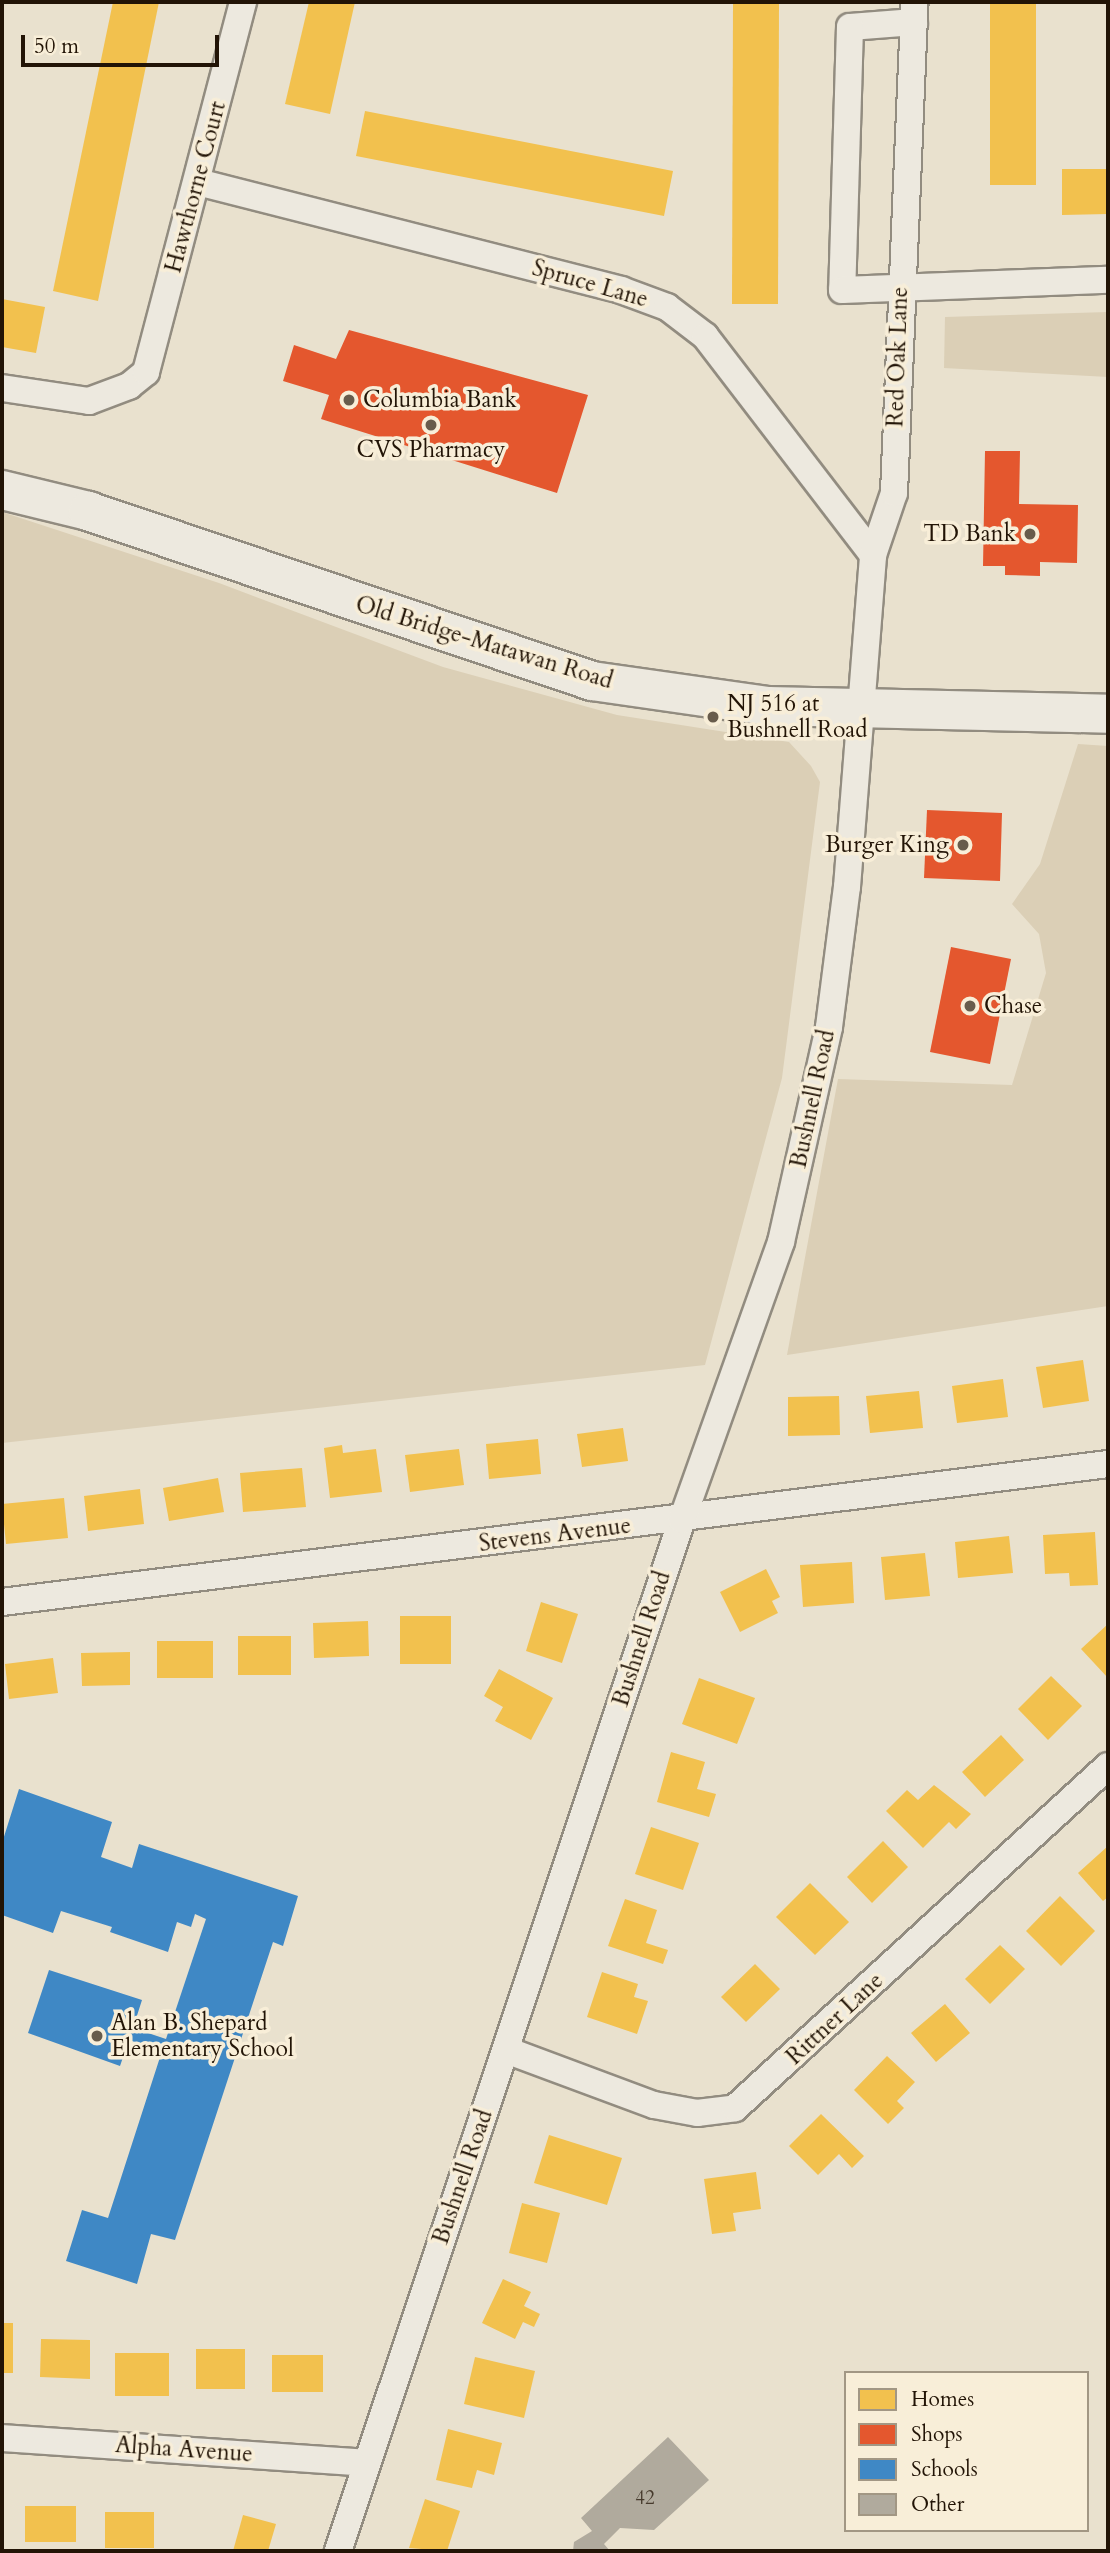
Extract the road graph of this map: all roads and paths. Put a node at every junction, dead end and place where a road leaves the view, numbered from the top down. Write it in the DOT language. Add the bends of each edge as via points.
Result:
graph roads {
  1 [pos="243,2"];
  2 [pos="915,12"];
  3 [pos="198,182"];
  4 [pos="1108,280"];
  5 [pos="900,290"];
  6 [pos="2,388"];
  7 [pos="2,490"];
  8 [pos="873,555"];
  9 [pos="862,708"];
  10 [pos="1108,714"];
  11 [pos="1108,1464"];
  12 [pos="682,1520"];
  13 [pos="2,1602"];
  14 [pos="1108,1766"];
  15 [pos="506,2050"];
  16 [pos="2,2438"];
  17 [pos="367,2463"];
  18 [pos="338,2551"];
  1 -- 3 [label="street, Hawthorne Court"];
  2 -- 5 [label="street, Red Oak Lane"];
  2 -- 5 [label="street" via="850,27 842,290"];
  3 -- 6 [label="street, Hawthorne Court" via="146,372 128,386 89,401"];
  3 -- 8 [label="street, Spruce Lane" via="621,290 667,307 705,336"];
  4 -- 5 [label="street"];
  5 -- 8 [label="street, Red Oak Lane" via="894,493"];
  7 -- 9 [label="main road, Old Bridge-Matawan Road" via="88,511 592,681 768,706"];
  8 -- 9 [label="street, Red Oak Lane"];
  9 -- 10 [label="main road, Old Bridge-Matawan Road"];
  9 -- 12 [label="street, Bushnell Road" via="826,1041 781,1242"];
  11 -- 12 [label="street, Stevens Avenue"];
  12 -- 13 [label="street, Stevens Avenue"];
  12 -- 15 [label="street, Bushnell Road"];
  14 -- 15 [label="street, Rittner Lane" via="734,2108 697,2113 654,2105"];
  15 -- 17 [label="street, Bushnell Road"];
  16 -- 17 [label="street, Alpha Avenue"];
  17 -- 18 [label="street, Bushnell Road"];
}
